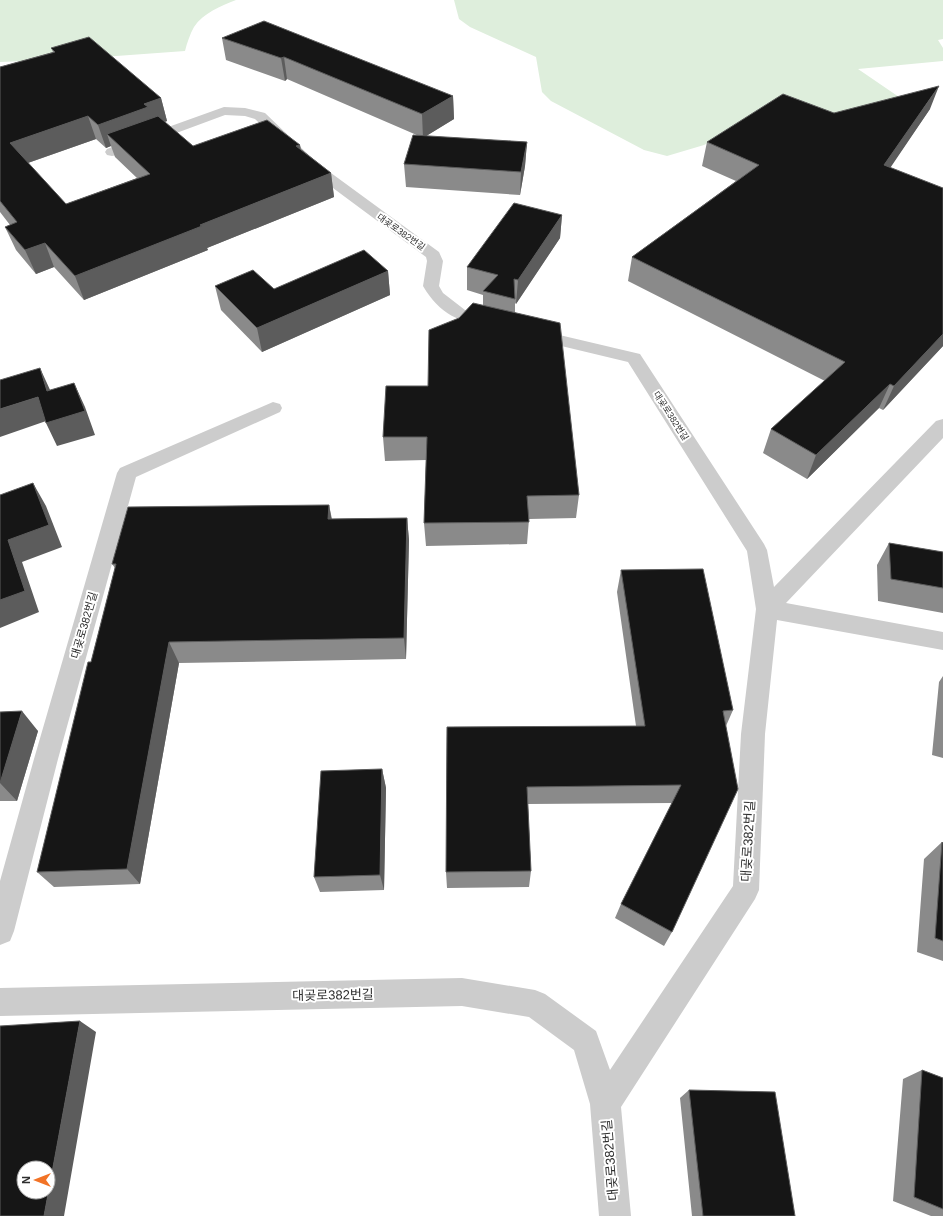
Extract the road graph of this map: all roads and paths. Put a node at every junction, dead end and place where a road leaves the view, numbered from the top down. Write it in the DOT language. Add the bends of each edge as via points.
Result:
graph roads {
  1 [pos="112,152"];
  2 [pos="273,408"];
  3 [pos="943,426"];
  4 [pos="767,609"];
  5 [pos="943,640"];
  6 [pos="0,931"];
  7 [pos="0,1002"];
  8 [pos="604,1104"];
  9 [pos="615,1216"];
  1 -- 4 [label="lane, 대곶로382번길" via="224,111 260,116 312,165 433,254 435,261 431,286 437,296 458,314 634,358 757,550"];
  2 -- 6 [label="lane, 대곶로382번길" via="127,473"];
  3 -- 4 [label="lane"];
  4 -- 5 [label="lane"];
  4 -- 8 [label="lane, 대곶로382번길" via="753,734 746,890"];
  7 -- 8 [label="lane, 대곶로382번길" via="462,992 535,1004 586,1041"];
  8 -- 9 [label="lane, 대곶로382번길"];
}
